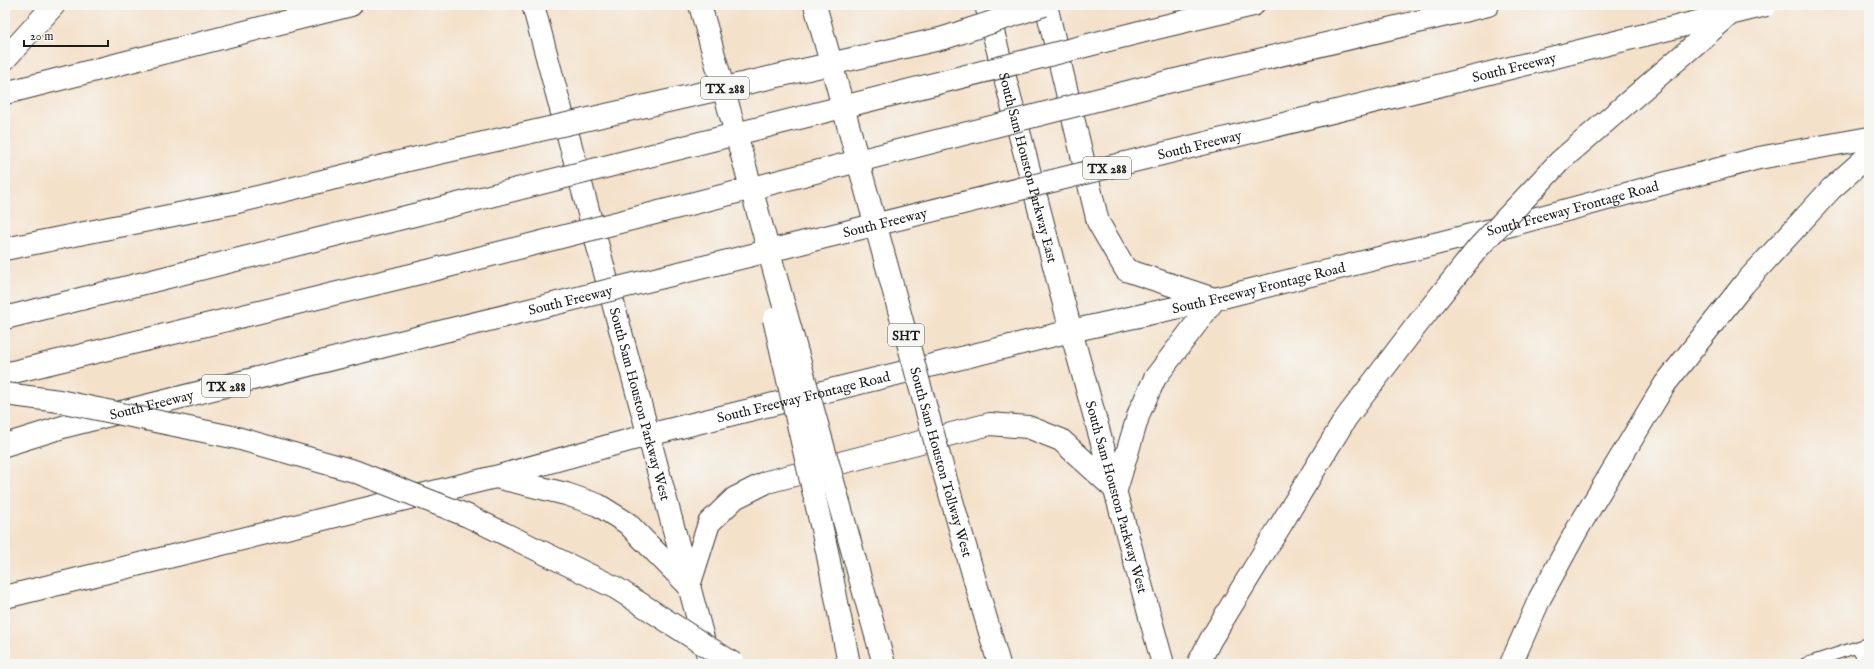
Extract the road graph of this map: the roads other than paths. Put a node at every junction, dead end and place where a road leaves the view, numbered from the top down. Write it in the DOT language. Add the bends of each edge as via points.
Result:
graph roads {
  1 [pos="54,5"];
  2 [pos="351,5"];
  3 [pos="533,5"];
  4 [pos="696,5"];
  5 [pos="700,5"];
  6 [pos="815,5"];
  7 [pos="986,5"];
  8 [pos="1045,5"];
  9 [pos="1254,5"];
  10 [pos="1488,5"];
  11 [pos="1741,5"];
  12 [pos="1766,5"];
  13 [pos="326,10"];
  14 [pos="5,59"];
  15 [pos="5,93"];
  16 [pos="1869,138"];
  17 [pos="1869,155"];
  18 [pos="5,249"];
  19 [pos="1215,299"];
  20 [pos="5,318"];
  21 [pos="1071,331"];
  22 [pos="5,374"];
  23 [pos="5,394"];
  24 [pos="648,435"];
  25 [pos="5,445"];
  26 [pos="495,477"];
  27 [pos="1116,490"];
  28 [pos="689,586"];
  29 [pos="5,597"];
  30 [pos="1869,643"];
  31 [pos="1856,647"];
  32 [pos="710,664"];
  33 [pos="734,664"];
  34 [pos="849,664"];
  35 [pos="884,664"];
  36 [pos="999,664"];
  37 [pos="1163,664"];
  38 [pos="1198,664"];
  39 [pos="1511,664"];
  40 [pos="1805,664"];
  41 [pos="1867,664"];
  1 -- 14 [label="main road"];
  2 -- 13 [label="main road"];
  3 -- 24 [label="main road, South Sam Houston Parkway West"];
  4 -- 34 [label="main road, bridge" via="748,205 825,543"];
  5 -- 35 [label="main road, bridge"];
  6 -- 36 [label="main road, South Sam Houston Tollway West / SHT, bridge"];
  7 -- 21 [label="main road, South Sam Houston Parkway East"];
  8 -- 18 [label="main road, TX 288, bridge" via="944,38 404,161 233,203"];
  8 -- 19 [label="main road" via="1098,222 1126,270"];
  9 -- 20 [label="main road, bridge"];
  10 -- 22 [label="main road, bridge" via="1159,84 436,269"];
  11 -- 38 [label="main road, bridge" via="1560,161 1478,248 1346,418"];
  12 -- 25 [label="main road, South Freeway / TX 288, bridge" via="448,330 66,426"];
  13 -- 15 [label="main road"];
  16 -- 19 [label="main road, South Freeway Frontage Road" via="1759,158 1511,225"];
  17 -- 39 [label="main road" via="1831,189 1744,284 1665,384 1578,528 1540,598"];
  19 -- 21 [label="main road, South Freeway Frontage Road"];
  19 -- 27 [label="main road" via="1155,378 1139,413"];
  21 -- 24 [label="main road, South Freeway Frontage Road"];
  21 -- 27 [label="main road, South Sam Houston Parkway West"];
  23 -- 33 [label="main road, bridge" via="59,401 237,438 354,471 468,516 616,588"];
  24 -- 26 [label="main road, South Freeway Frontage Road"];
  24 -- 28 [label="main road, South Sam Houston Parkway West"];
  26 -- 28 [label="main road" via="566,494 598,505 626,523"];
  26 -- 29 [label="main road, South Freeway Frontage Road"];
  27 -- 28 [label="main road" via="1062,440 1028,427 990,424 767,482 735,498 709,523"];
  27 -- 37 [label="main road, South Sam Houston Parkway West"];
  28 -- 32 [label="main road, South Sam Houston Parkway West"];
  30 -- 31 [label="lane"];
  31 -- 40 [label="lane"];
  31 -- 41 [label="lane"];
}
